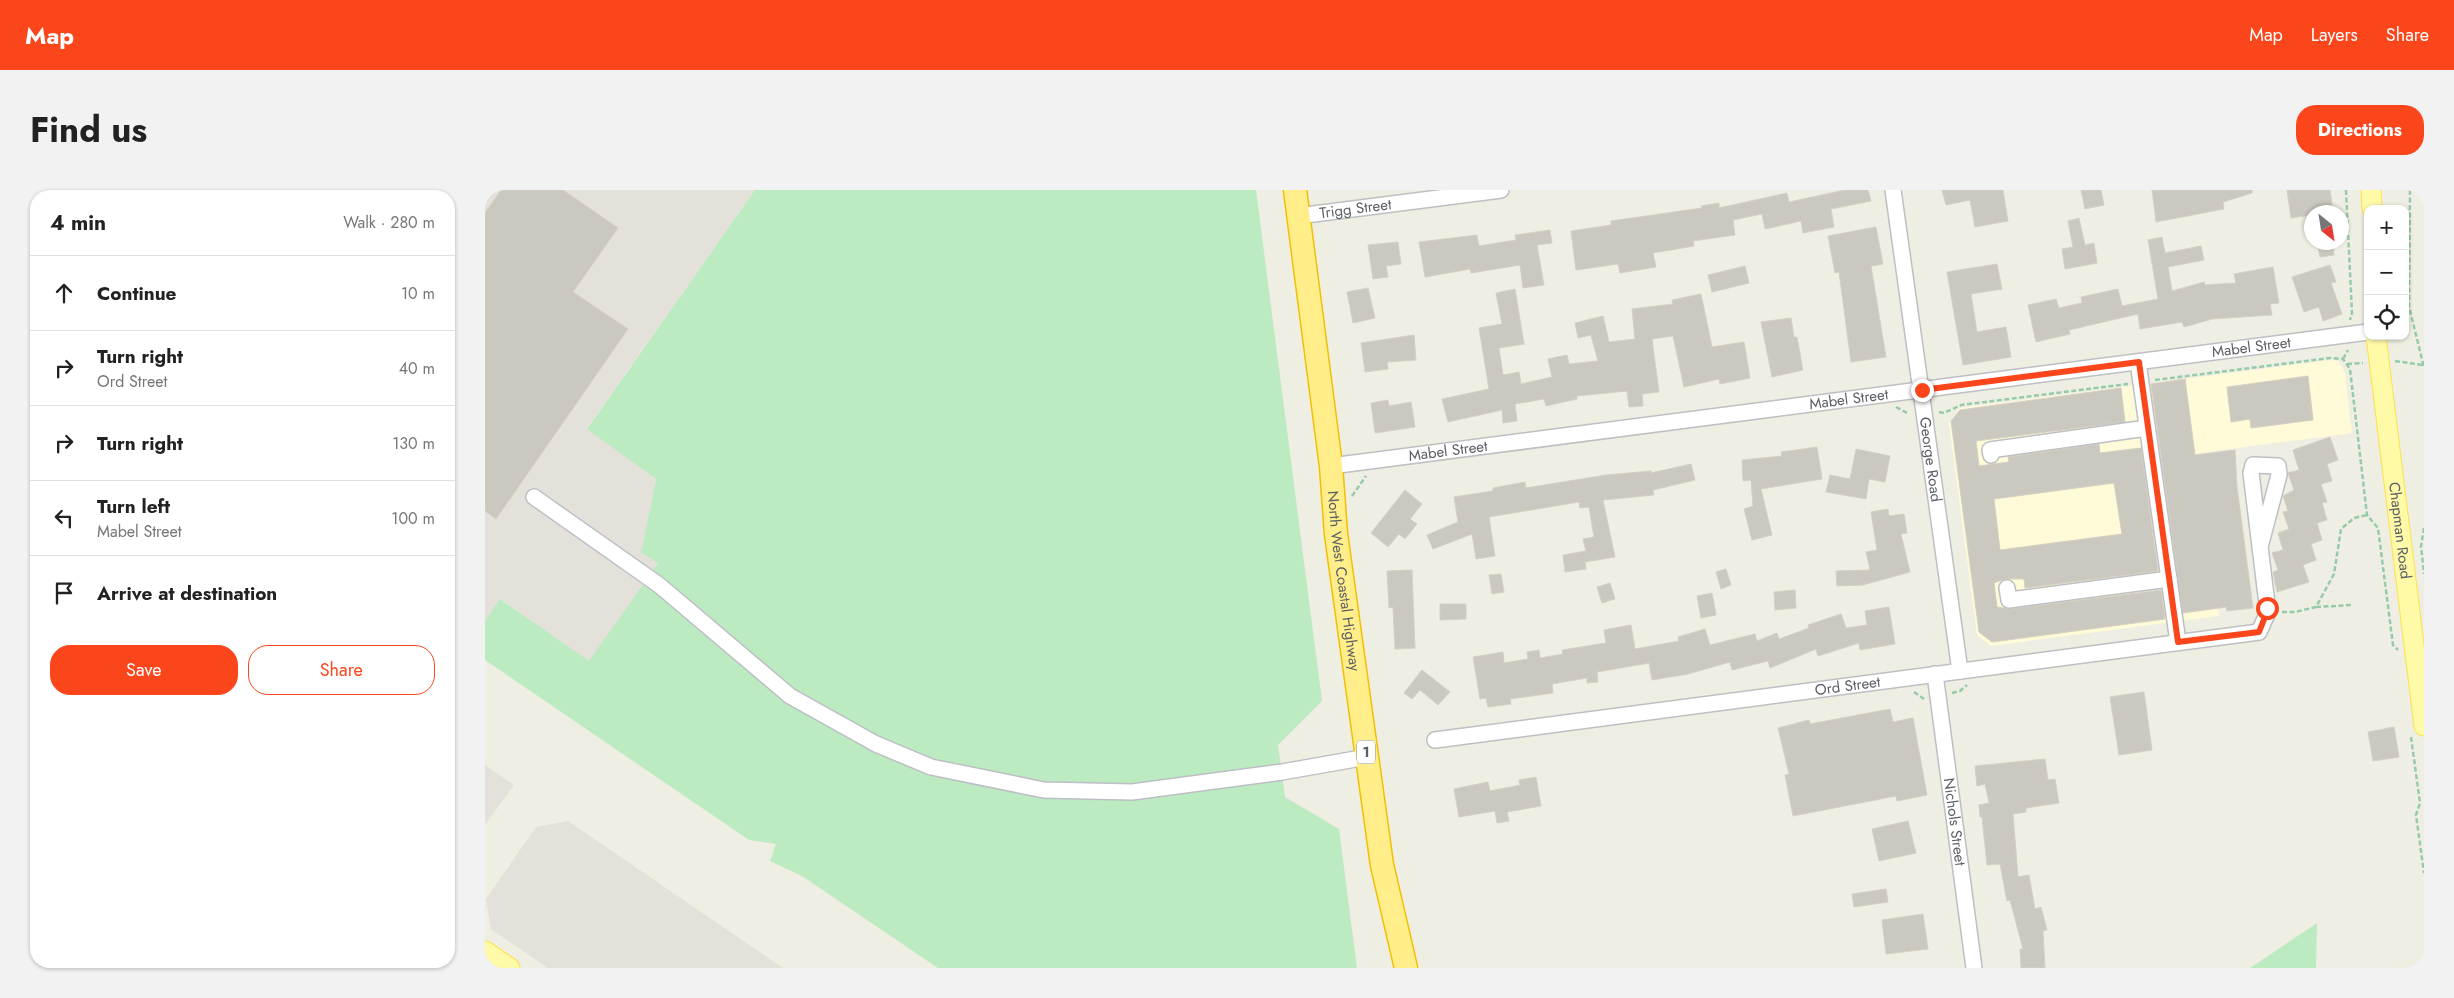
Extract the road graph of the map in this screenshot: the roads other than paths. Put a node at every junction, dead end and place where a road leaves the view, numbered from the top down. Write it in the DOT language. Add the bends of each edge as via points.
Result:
graph roads {
  1 [pos="1295,190"];
  2 [pos="1501,190"];
  3 [pos="1893,190"];
  4 [pos="2371,190"];
  5 [pos="2372,205"];
  6 [pos="1298,216"];
  7 [pos="2364,333"];
  8 [pos="2376,340"];
  9 [pos="2139,362"];
  10 [pos="1922,390"];
  11 [pos="2147,428"];
  12 [pos="1991,455"];
  13 [pos="1331,466"];
  14 [pos="534,497"];
  15 [pos="2260,547"];
  16 [pos="2169,579"];
  17 [pos="2007,588"];
  18 [pos="2178,642"];
  19 [pos="1960,671"];
  20 [pos="1935,674"];
  21 [pos="2418,731"];
  22 [pos="1435,740"];
  23 [pos="1367,757"];
  24 [pos="485,951"];
  25 [pos="510,968"];
  26 [pos="1406,968"];
  27 [pos="1974,968"];
  1 -- 6 [label="highway, North West Coastal Highway / 1"];
  2 -- 6 [label="street, Trigg Street"];
  3 -- 10 [label="street, George Road"];
  4 -- 5 [label="main road"];
  6 -- 13 [label="highway, North West Coastal Highway / 1"];
  7 -- 9 [label="street, Mabel Street"];
  8 -- 21 [label="main road, Chapman Road"];
  9 -- 10 [label="street, Mabel Street"];
  9 -- 11 [label="street"];
  10 -- 13 [label="street, Mabel Street"];
  10 -- 19 [label="street, George Road"];
  11 -- 12 [label="street" via="1990,450"];
  11 -- 16 [label="street"];
  13 -- 23 [label="highway, North West Coastal Highway / 1" via="1336,534"];
  14 -- 23 [label="street" via="659,585 790,696 876,744 931,767 1044,790 1132,792"];
  15 -- 15 [label="street" via="2251,473 2253,465 2278,466 2279,475"];
  15 -- 18 [label="street, Ord Street" via="2267,612 2259,632"];
  16 -- 17 [label="street" via="2009,600"];
  16 -- 18 [label="street"];
  18 -- 19 [label="street, Ord Street"];
  19 -- 20 [label="street, Ord Street"];
  20 -- 22 [label="street, Ord Street"];
  20 -- 27 [label="street, Nichols Street"];
  23 -- 26 [label="highway, North West Coastal Highway / 1" via="1382,865"];
  24 -- 25 [label="main road"];
}
